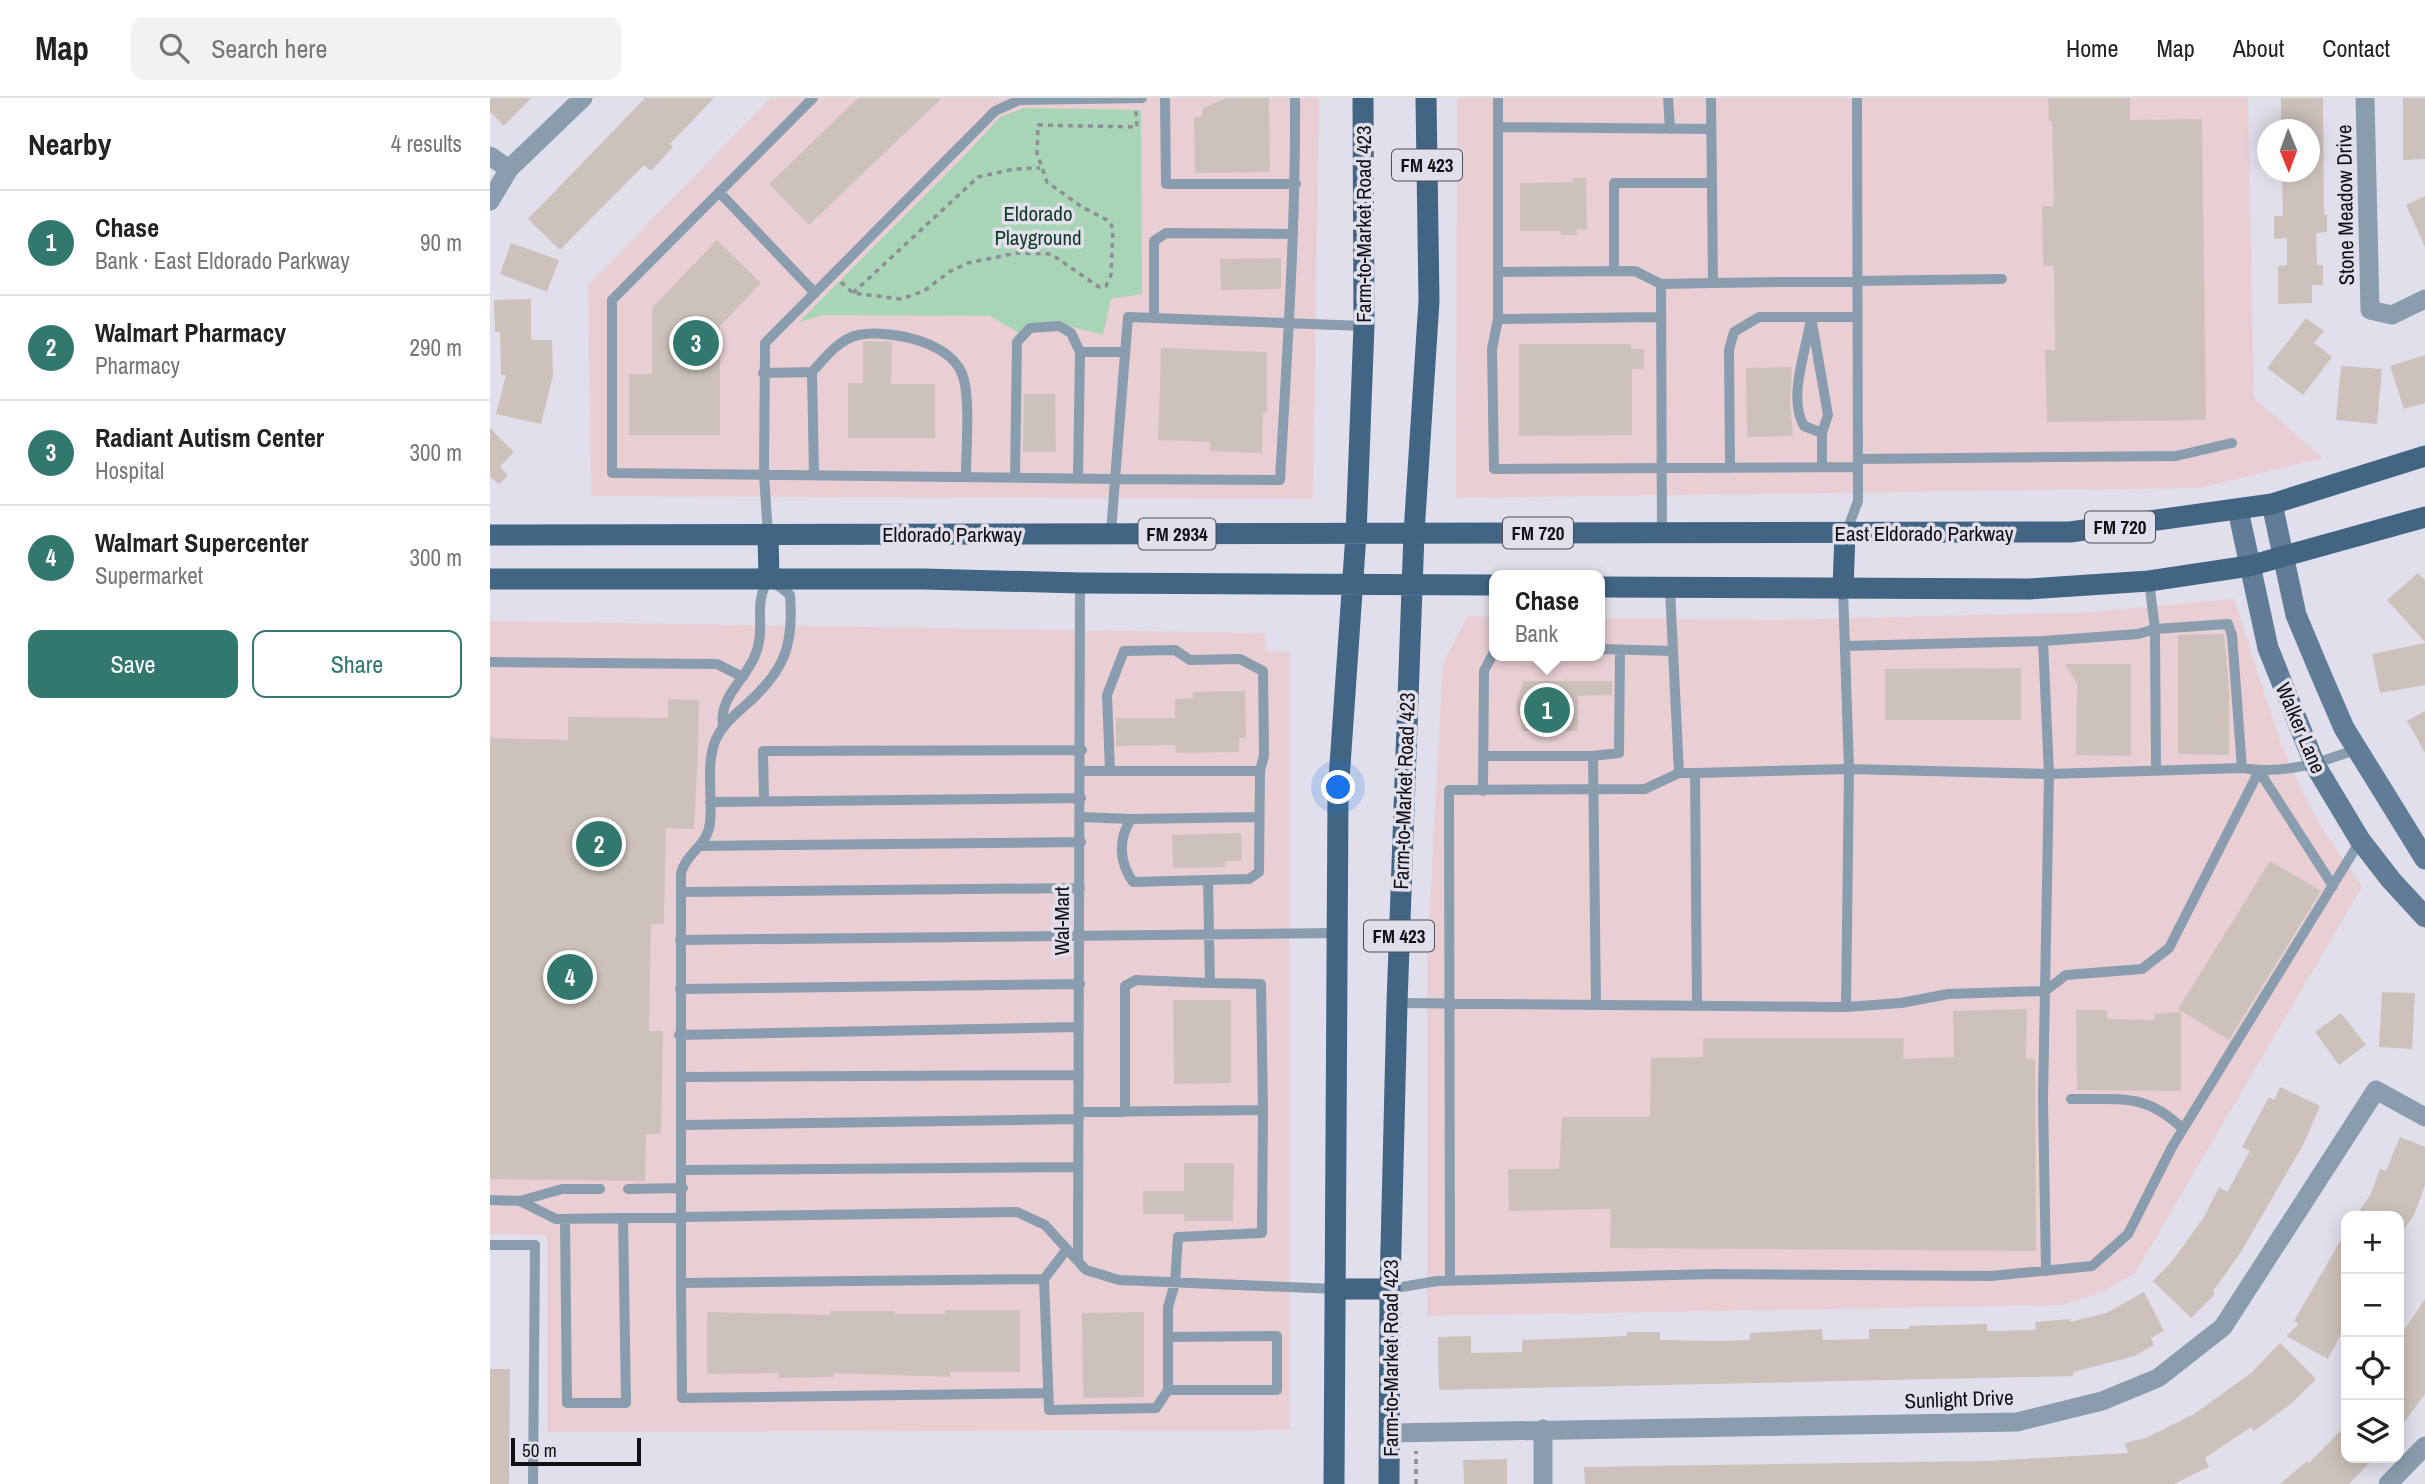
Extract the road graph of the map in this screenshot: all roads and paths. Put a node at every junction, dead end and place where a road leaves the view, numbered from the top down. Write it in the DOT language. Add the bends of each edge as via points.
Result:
graph roads {
  1 [pos="583,98"];
  2 [pos="813,98"];
  3 [pos="1142,98"];
  4 [pos="1165,98"];
  5 [pos="1294,98"];
  6 [pos="1363,98"];
  7 [pos="1426,98"];
  8 [pos="1498,98"];
  9 [pos="1668,98"];
  10 [pos="1711,98"];
  11 [pos="1857,98"];
  12 [pos="2365,98"];
  13 [pos="1131,99"];
  14 [pos="1498,127"];
  15 [pos="1670,129"];
  16 [pos="1711,129"];
  17 [pos="490,156"];
  18 [pos="1040,168"];
  19 [pos="509,169"];
  20 [pos="1712,183"];
  21 [pos="1296,184"];
  22 [pos="719,192"];
  23 [pos="490,201"];
  24 [pos="1293,234"];
  25 [pos="1614,271"];
  26 [pos="1498,272"];
  27 [pos="834,274"];
  28 [pos="2002,279"];
  29 [pos="1858,281"];
  30 [pos="1713,283"];
  31 [pos="1661,284"];
  32 [pos="815,293"];
  33 [pos="853,293"];
  34 [pos="2425,299"];
  35 [pos="1661,317"];
  36 [pos="1811,317"];
  37 [pos="1857,317"];
  38 [pos="1154,318"];
  39 [pos="1498,319"];
  40 [pos="1288,325"];
  41 [pos="1364,326"];
  42 [pos="1080,352"];
  43 [pos="1125,352"];
  44 [pos="813,372"];
  45 [pos="763,373"];
  46 [pos="1822,433"];
  47 [pos="2232,443"];
  48 [pos="2425,456"];
  49 [pos="1858,463"];
  50 [pos="1822,467"];
  51 [pos="1662,468"];
  52 [pos="1730,468"];
  53 [pos="764,475"];
  54 [pos="814,475"];
  55 [pos="966,477"];
  56 [pos="1015,477"];
  57 [pos="1078,478"];
  58 [pos="1115,479"];
  59 [pos="2272,504"];
  60 [pos="2238,510"];
  61 [pos="2425,517"];
  62 [pos="1414,533"];
  63 [pos="1662,533"];
  64 [pos="1845,533"];
  65 [pos="1111,534"];
  66 [pos="1356,534"];
  67 [pos="490,535"];
  68 [pos="768,535"];
  69 [pos="2285,558"];
  70 [pos="2249,566"];
  71 [pos="769,578"];
  72 [pos="490,579"];
  73 [pos="2149,581"];
  74 [pos="1080,583"];
  75 [pos="1354,583"];
  76 [pos="1413,583"];
  77 [pos="1489,585"];
  78 [pos="1605,587"];
  79 [pos="1670,589"];
  80 [pos="1843,589"];
  81 [pos="2155,629"];
  82 [pos="2043,641"];
  83 [pos="1845,646"];
  84 [pos="1605,649"];
  85 [pos="1620,650"];
  86 [pos="1673,651"];
  87 [pos="1489,661"];
  88 [pos="490,662"];
  89 [pos="743,677"];
  90 [pos="723,726"];
  91 [pos="2357,749"];
  92 [pos="1082,750"];
  93 [pos="1483,756"];
  94 [pos="1593,756"];
  95 [pos="2315,765"];
  96 [pos="2242,768"];
  97 [pos="1849,769"];
  98 [pos="1082,771"];
  99 [pos="1110,771"];
  100 [pos="1259,771"];
  101 [pos="2156,771"];
  102 [pos="2259,771"];
  103 [pos="1695,773"];
  104 [pos="1679,774"];
  105 [pos="2049,774"];
  106 [pos="1595,789"];
  107 [pos="1483,791"];
  108 [pos="1081,798"];
  109 [pos="764,801"];
  110 [pos="710,802"];
  111 [pos="1081,817"];
  112 [pos="1259,817"];
  113 [pos="1131,818"];
  114 [pos="2360,840"];
  115 [pos="1080,842"];
  116 [pos="700,846"];
  117 [pos="2425,859"];
  118 [pos="1208,880"];
  119 [pos="2333,886"];
  120 [pos="1080,888"];
  121 [pos="681,892"];
  122 [pos="2425,917"];
  123 [pos="1336,933"];
  124 [pos="1080,935"];
  125 [pos="1210,935"];
  126 [pos="680,940"];
  127 [pos="1210,983"];
  128 [pos="1080,984"];
  129 [pos="680,989"];
  130 [pos="2045,991"];
  131 [pos="1396,1003"];
  132 [pos="1449,1003"];
  133 [pos="1596,1005"];
  134 [pos="1697,1006"];
  135 [pos="1846,1007"];
  136 [pos="1079,1027"];
  137 [pos="679,1035"];
  138 [pos="1079,1074"];
  139 [pos="681,1077"];
  140 [pos="2071,1099"];
  141 [pos="1263,1110"];
  142 [pos="1125,1112"];
  143 [pos="1079,1116"];
  144 [pos="2425,1117"];
  145 [pos="682,1125"];
  146 [pos="2183,1129"];
  147 [pos="1078,1167"];
  148 [pos="682,1170"];
  149 [pos="683,1188"];
  150 [pos="600,1189"];
  151 [pos="628,1189"];
  152 [pos="490,1200"];
  153 [pos="520,1201"];
  154 [pos="623,1218"];
  155 [pos="683,1218"];
  156 [pos="565,1219"];
  157 [pos="490,1245"];
  158 [pos="1068,1249"];
  159 [pos="1078,1259"];
  160 [pos="2046,1271"];
  161 [pos="1044,1279"];
  162 [pos="1450,1281"];
  163 [pos="681,1283"];
  164 [pos="1175,1283"];
  165 [pos="1335,1289"];
  166 [pos="1390,1289"];
  167 [pos="1168,1337"];
  168 [pos="1168,1390"];
  169 [pos="1048,1393"];
  170 [pos="1543,1429"];
  171 [pos="1390,1433"];
  172 [pos="1416,1433"];
  173 [pos="2425,1446"];
  174 [pos="533,1484"];
  175 [pos="1334,1484"];
  176 [pos="1390,1484"];
  177 [pos="1416,1484"];
  178 [pos="1543,1484"];
  179 [pos="2388,1484"];
  1 -- 19 [label="street"];
  2 -- 22 [label="lane"];
  3 -- 13 [label="lane"];
  4 -- 21 [label="lane" via="1166,184"];
  5 -- 21 [label="lane"];
  6 -- 41 [label="main road, Farm-to-Market Road 423 / FM 423"];
  7 -- 62 [label="main road, Farm-to-Market Road 423 / FM 423" via="1429,301"];
  8 -- 14 [label="lane"];
  9 -- 15 [label="lane"];
  10 -- 16 [label="lane"];
  11 -- 29 [label="lane"];
  12 -- 34 [label="street, Stone Meadow Drive" via="2371,310 2392,315"];
  13 -- 18 [label="path" via="1137,127 1038,125"];
  13 -- 27 [label="lane" via="1018,100 995,111"];
  14 -- 15 [label="lane"];
  14 -- 26 [label="lane"];
  15 -- 16 [label="lane"];
  16 -- 20 [label="lane"];
  17 -- 19 [label="street"];
  18 -- 33 [label="path" via="978,177"];
  18 -- 33 [label="path" via="1061,194 1108,220 1112,228 1111,275 1106,286 1099,287 1051,254 1017,253 968,263 913,297"];
  19 -- 23 [label="street"];
  20 -- 25 [label="lane" via="1614,183"];
  20 -- 30 [label="lane"];
  21 -- 24 [label="lane"];
  22 -- 32 [label="lane"];
  22 -- 53 [label="lane" via="612,300 612,473"];
  24 -- 38 [label="lane" via="1167,233 1154,241"];
  24 -- 40 [label="lane"];
  25 -- 26 [label="lane"];
  25 -- 31 [label="lane" via="1635,271"];
  26 -- 39 [label="lane"];
  27 -- 32 [label="lane"];
  27 -- 33 [label="path"];
  28 -- 29 [label="lane"];
  29 -- 30 [label="lane"];
  29 -- 37 [label="lane"];
  30 -- 31 [label="lane"];
  31 -- 35 [label="lane"];
  32 -- 45 [label="lane" via="765,343"];
  35 -- 39 [label="lane"];
  35 -- 51 [label="lane"];
  36 -- 37 [label="lane"];
  36 -- 46 [label="lane" via="1828,415"];
  36 -- 46 [label="lane" via="1798,417 1804,426"];
  36 -- 52 [label="lane" via="1759,317 1734,332 1729,350"];
  37 -- 49 [label="lane"];
  38 -- 40 [label="lane"];
  38 -- 43 [label="lane" via="1128,317"];
  39 -- 51 [label="lane" via="1492,349 1494,469"];
  40 -- 41 [label="lane"];
  40 -- 58 [label="lane" via="1280,480"];
  41 -- 66 [label="main road, Farm-to-Market Road 423 / FM 423"];
  42 -- 43 [label="lane"];
  42 -- 56 [label="lane" via="1071,332 1059,326 1030,328 1017,342"];
  42 -- 57 [label="lane"];
  43 -- 58 [label="lane"];
  44 -- 45 [label="lane"];
  44 -- 54 [label="lane"];
  44 -- 55 [label="lane" via="832,350 856,335 899,335 933,344 964,378"];
  45 -- 53 [label="lane"];
  46 -- 50 [label="lane"];
  47 -- 49 [label="lane" via="2176,456"];
  48 -- 59 [label="main road, East Eldorado Parkway / FM 720"];
  49 -- 50 [label="lane"];
  49 -- 64 [label="lane" via="1857,501"];
  50 -- 52 [label="lane"];
  51 -- 52 [label="lane"];
  51 -- 63 [label="lane"];
  53 -- 54 [label="lane"];
  53 -- 68 [label="lane"];
  54 -- 55 [label="lane"];
  55 -- 56 [label="lane"];
  56 -- 57 [label="lane"];
  57 -- 58 [label="lane"];
  58 -- 65 [label="lane"];
  59 -- 60 [label="main road, East Eldorado Parkway / FM 720"];
  59 -- 69 [label="street, Walker Lane"];
  60 -- 64 [label="main road, East Eldorado Parkway / FM 720" via="2070,532"];
  60 -- 70 [label="street, Walker Lane"];
  61 -- 69 [label="main road"];
  62 -- 63 [label="main road, East Eldorado Parkway / FM 720"];
  62 -- 66 [label="main road, Eldorado Parkway / FM 2934"];
  62 -- 76 [label="main road, Farm-to-Market Road 423 / FM 423"];
  63 -- 64 [label="main road, East Eldorado Parkway / FM 720"];
  64 -- 80 [label="main road"];
  65 -- 66 [label="main road, Eldorado Parkway / FM 2934"];
  65 -- 68 [label="main road, Eldorado Parkway / FM 2934"];
  66 -- 75 [label="main road, Farm-to-Market Road 423 / FM 423"];
  67 -- 68 [label="main road, Eldorado Parkway / FM 2934"];
  68 -- 71 [label="main road"];
  69 -- 70 [label="main road"];
  69 -- 91 [label="street, Walker Lane" via="2297,615"];
  70 -- 73 [label="main road"];
  70 -- 95 [label="street, Walker Lane" via="2268,648"];
  71 -- 72 [label="main road"];
  71 -- 74 [label="main road"];
  71 -- 89 [label="lane" via="758,595 758,647"];
  71 -- 90 [label="lane" via="790,595 790,642 765,688"];
  73 -- 80 [label="main road" via="2029,589"];
  73 -- 81 [label="lane"];
  74 -- 75 [label="main road"];
  74 -- 92 [label="lane, Wal-Mart"];
  75 -- 76 [label="main road"];
  75 -- 123 [label="main road, Farm-to-Market Road 423 / FM 423" via="1338,794"];
  76 -- 77 [label="main road"];
  76 -- 131 [label="main road, Farm-to-Market Road 423 / FM 423"];
  78 -- 79 [label="main road"];
  79 -- 80 [label="main road"];
  79 -- 86 [label="lane"];
  80 -- 83 [label="lane"];
  81 -- 82 [label="lane"];
  81 -- 96 [label="lane" via="2228,624"];
  81 -- 101 [label="lane"];
  82 -- 83 [label="lane"];
  82 -- 105 [label="lane"];
  83 -- 97 [label="lane"];
  84 -- 85 [label="lane"];
  85 -- 86 [label="lane"];
  85 -- 94 [label="lane" via="1619,753"];
  86 -- 104 [label="lane"];
  87 -- 93 [label="lane" via="1484,671"];
  88 -- 89 [label="lane" via="717,664"];
  89 -- 90 [label="lane" via="723,705"];
  90 -- 110 [label="lane" via="713,748"];
  91 -- 95 [label="lane"];
  91 -- 117 [label="street, Walker Lane"];
  92 -- 98 [label="lane, Wal-Mart"];
  92 -- 109 [label="lane" via="763,751"];
  93 -- 94 [label="lane"];
  93 -- 107 [label="lane"];
  94 -- 106 [label="lane"];
  95 -- 102 [label="lane"];
  95 -- 114 [label="street, Walker Lane"];
  96 -- 101 [label="lane"];
  96 -- 102 [label="lane"];
  97 -- 103 [label="lane"];
  97 -- 105 [label="lane"];
  97 -- 135 [label="lane"];
  98 -- 99 [label="lane"];
  98 -- 108 [label="lane, Wal-Mart"];
  99 -- 100 [label="lane"];
  99 -- 100 [label="lane" via="1107,695 1124,651 1175,650 1190,660 1240,659 1263,671 1264,755"];
  100 -- 112 [label="lane"];
  101 -- 105 [label="lane"];
  102 -- 119 [label="lane"];
  102 -- 130 [label="lane" via="2169,948 2143,968 2066,975"];
  103 -- 104 [label="lane"];
  103 -- 134 [label="lane"];
  104 -- 106 [label="lane" via="1645,789"];
  105 -- 130 [label="lane"];
  106 -- 107 [label="lane"];
  106 -- 133 [label="lane"];
  107 -- 132 [label="lane" via="1449,790"];
  108 -- 109 [label="lane"];
  108 -- 111 [label="lane, Wal-Mart"];
  109 -- 110 [label="lane"];
  110 -- 116 [label="lane" via="710,823"];
  111 -- 113 [label="lane"];
  111 -- 115 [label="lane, Wal-Mart"];
  112 -- 113 [label="lane"];
  112 -- 118 [label="lane" via="1259,872 1249,879"];
  113 -- 118 [label="lane" via="1122,833 1124,869 1133,882"];
  114 -- 119 [label="lane"];
  114 -- 122 [label="street, Walker Lane"];
  115 -- 116 [label="lane"];
  115 -- 120 [label="lane, Wal-Mart"];
  116 -- 121 [label="lane" via="684,865"];
  118 -- 125 [label="lane"];
  119 -- 146 [label="lane"];
  120 -- 121 [label="lane"];
  120 -- 124 [label="lane, Wal-Mart"];
  121 -- 126 [label="lane"];
  123 -- 125 [label="lane"];
  123 -- 165 [label="main road, Farm-to-Market Road 423 / FM 423"];
  124 -- 125 [label="lane"];
  124 -- 126 [label="lane"];
  124 -- 128 [label="lane, Wal-Mart"];
  125 -- 127 [label="lane"];
  126 -- 129 [label="lane"];
  127 -- 141 [label="lane" via="1261,984"];
  127 -- 142 [label="lane" via="1136,980 1125,986"];
  128 -- 129 [label="lane"];
  128 -- 136 [label="lane, Wal-Mart"];
  129 -- 137 [label="lane"];
  130 -- 135 [label="lane" via="1948,994"];
  130 -- 160 [label="lane"];
  131 -- 132 [label="lane"];
  131 -- 166 [label="main road, Farm-to-Market Road 423 / FM 423"];
  132 -- 133 [label="lane"];
  132 -- 162 [label="lane"];
  133 -- 134 [label="lane"];
  134 -- 135 [label="lane"];
  136 -- 137 [label="lane"];
  136 -- 138 [label="lane, Wal-Mart"];
  137 -- 139 [label="lane"];
  138 -- 139 [label="lane"];
  138 -- 143 [label="lane, Wal-Mart"];
  139 -- 145 [label="lane"];
  140 -- 146 [label="lane" via="2147,1102 2164,1110"];
  141 -- 142 [label="lane"];
  141 -- 164 [label="lane" via="1262,1233 1178,1237"];
  142 -- 143 [label="lane"];
  143 -- 145 [label="lane"];
  143 -- 147 [label="lane, Wal-Mart"];
  144 -- 170 [label="street, Sunlight Drive" via="2376,1090 2224,1327 2158,1378 2102,1401 2017,1422"];
  145 -- 148 [label="lane"];
  146 -- 160 [label="lane" via="2128,1234 2092,1266"];
  147 -- 148 [label="lane"];
  147 -- 159 [label="lane, Wal-Mart"];
  148 -- 149 [label="lane"];
  149 -- 151 [label="lane"];
  149 -- 155 [label="lane"];
  150 -- 153 [label="lane" via="562,1189"];
  152 -- 153 [label="lane"];
  153 -- 156 [label="lane"];
  154 -- 155 [label="lane"];
  154 -- 156 [label="lane"];
  154 -- 156 [label="lane" via="626,1403 567,1403"];
  155 -- 158 [label="lane" via="1017,1212 1045,1224"];
  155 -- 163 [label="lane"];
  157 -- 174 [label="lane" via="535,1245"];
  158 -- 159 [label="lane"];
  158 -- 161 [label="lane"];
  159 -- 164 [label="lane" via="1086,1270 1119,1280"];
  160 -- 162 [label="lane" via="1991,1276 1714,1274"];
  161 -- 163 [label="lane"];
  161 -- 169 [label="lane"];
  162 -- 166 [label="lane"];
  163 -- 169 [label="lane" via="682,1398"];
  164 -- 165 [label="lane"];
  164 -- 167 [label="lane" via="1168,1307"];
  165 -- 166 [label="main road"];
  165 -- 175 [label="main road, Farm-to-Market Road 423 / FM 423"];
  166 -- 171 [label="main road, Farm-to-Market Road 423 / FM 423"];
  167 -- 168 [label="lane"];
  167 -- 168 [label="lane" via="1277,1336 1277,1390"];
  168 -- 169 [label="lane" via="1156,1408 1049,1410"];
  170 -- 172 [label="street, Sunlight Drive"];
  170 -- 178 [label="street"];
  171 -- 172 [label="street, Sunlight Drive"];
  171 -- 176 [label="main road, Farm-to-Market Road 423 / FM 423"];
  172 -- 177 [label="path"];
  173 -- 179 [label="street"];
}
